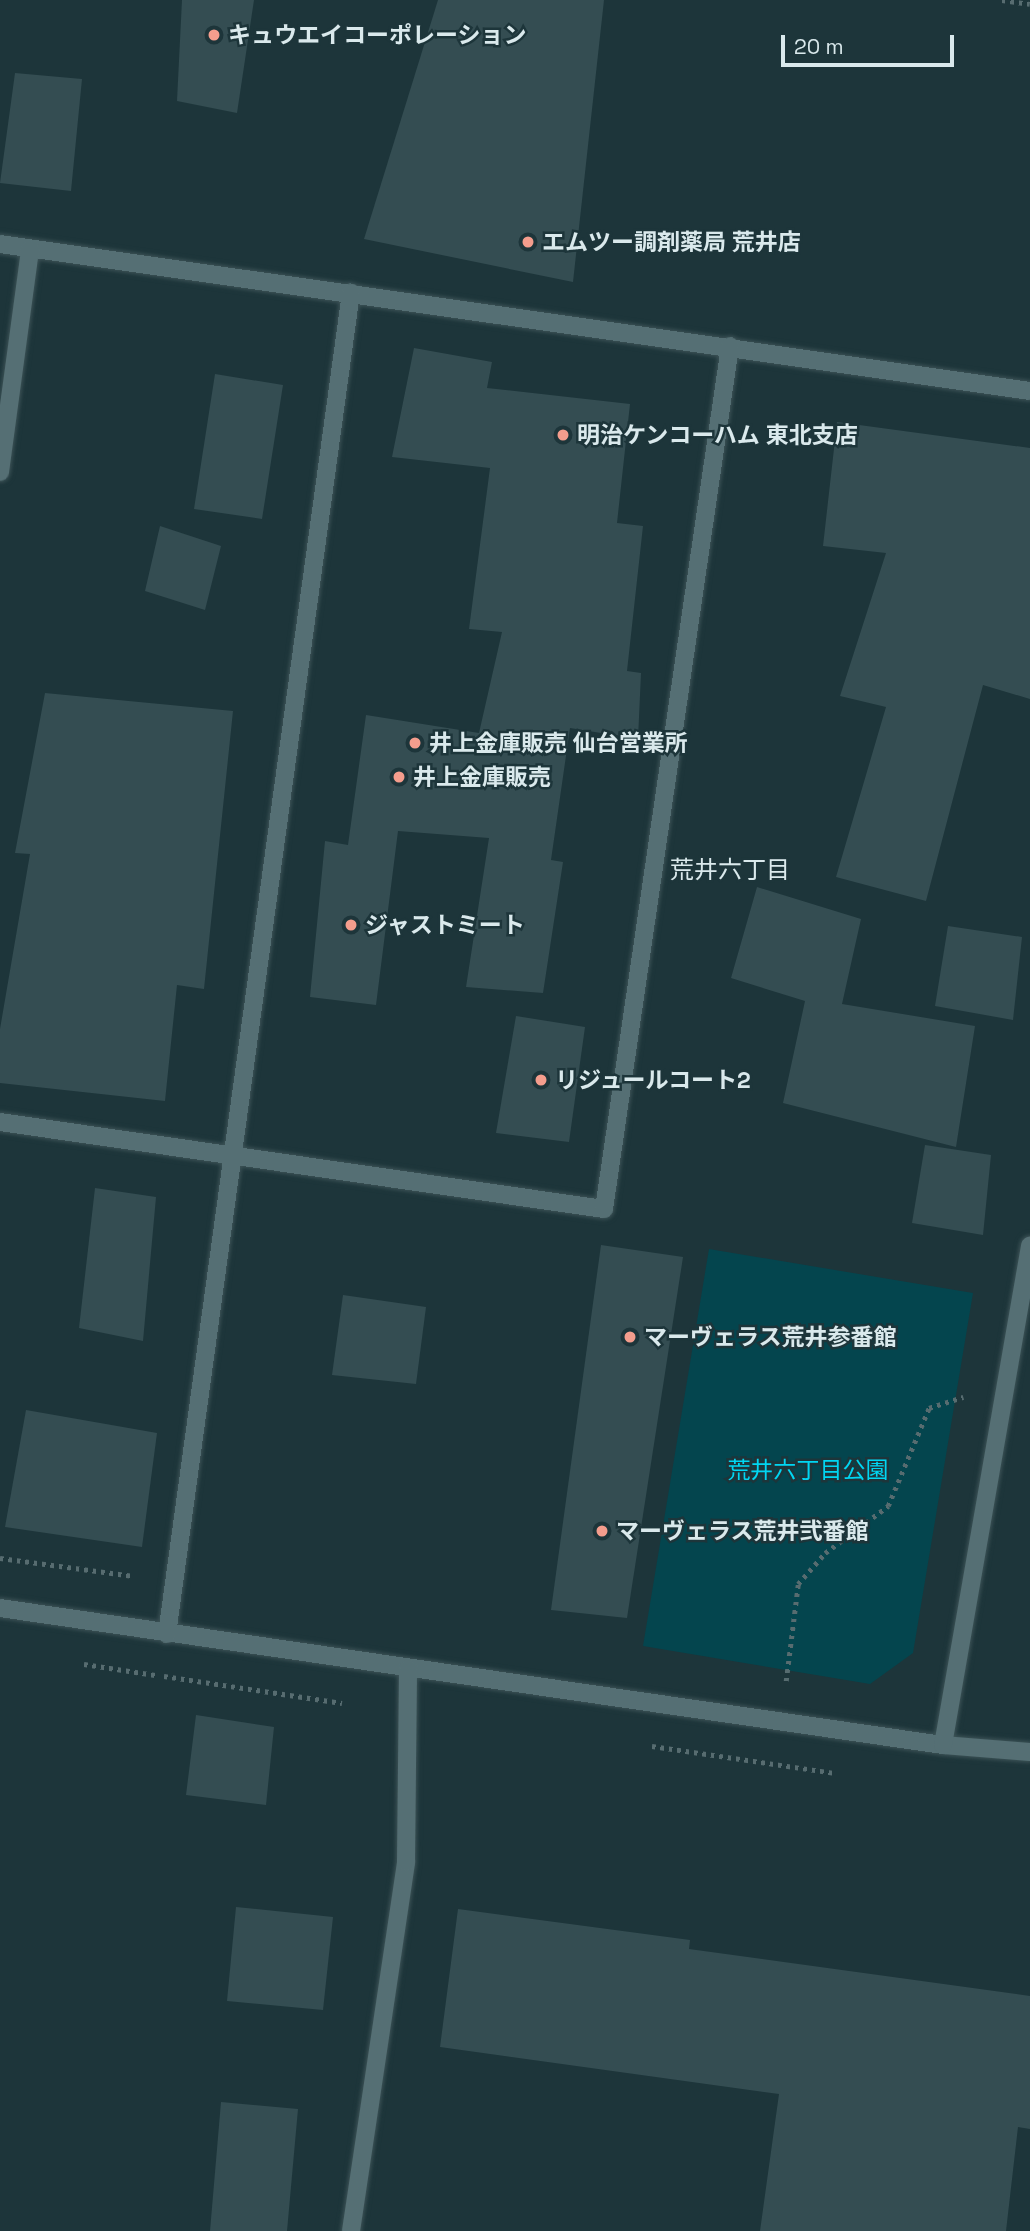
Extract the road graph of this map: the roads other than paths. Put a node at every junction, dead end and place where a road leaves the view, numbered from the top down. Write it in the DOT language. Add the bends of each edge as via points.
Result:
graph roads {
  1 [pos="0,244"];
  2 [pos="30,249"];
  3 [pos="351,293"];
  4 [pos="730,346"];
  5 [pos="1030,391"];
  6 [pos="0,472"];
  7 [pos="0,1122"];
  8 [pos="237,1156"];
  9 [pos="1030,1246"];
  10 [pos="0,1608"];
  11 [pos="167,1634"];
  12 [pos="408,1669"];
  13 [pos="943,1745"];
  14 [pos="1030,1752"];
  15 [pos="351,2231"];
  1 -- 2 [label="street"];
  2 -- 3 [label="street"];
  2 -- 6 [label="street"];
  3 -- 4 [label="street"];
  3 -- 8 [label="street"];
  4 -- 5 [label="street"];
  4 -- 8 [label="street" via="604,1209"];
  7 -- 8 [label="street"];
  8 -- 11 [label="street"];
  9 -- 13 [label="street"];
  10 -- 11 [label="street"];
  11 -- 12 [label="street"];
  12 -- 13 [label="street"];
  12 -- 15 [label="street" via="406,1862"];
  13 -- 14 [label="street"];
}
